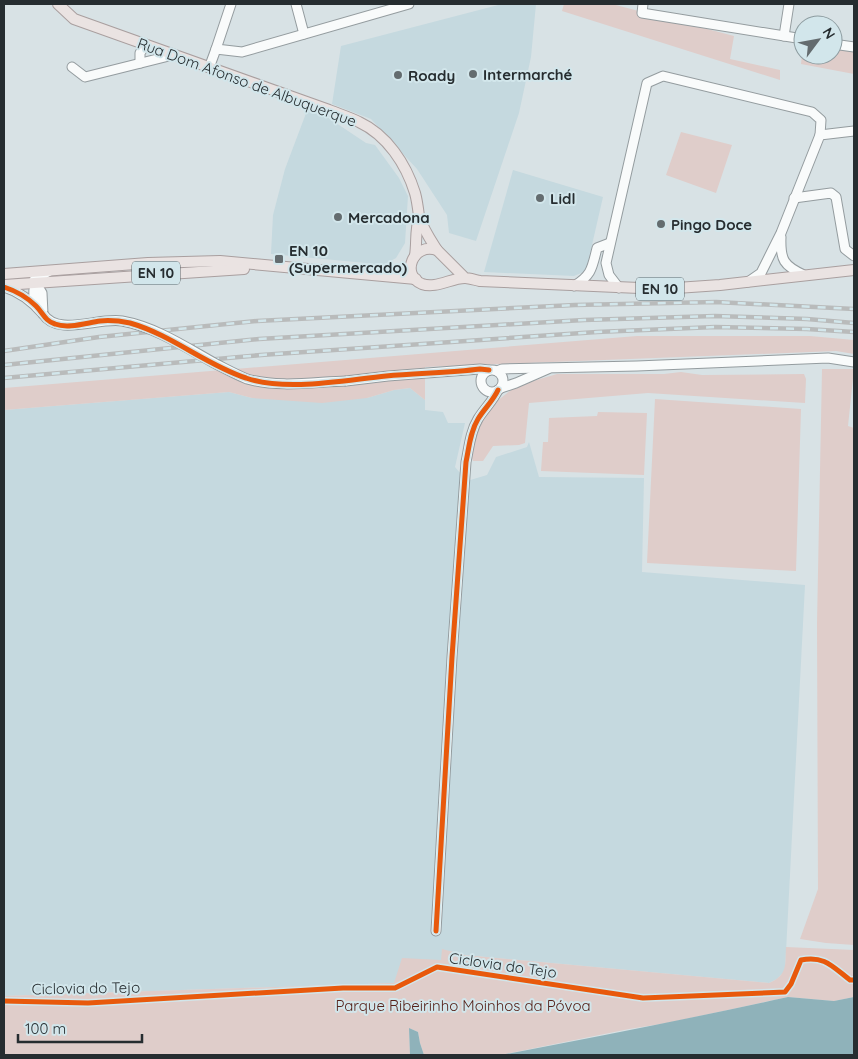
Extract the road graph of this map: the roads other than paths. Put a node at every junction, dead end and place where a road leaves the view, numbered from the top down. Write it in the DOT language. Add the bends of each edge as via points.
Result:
graph roads {
  1 [pos="58,4"];
  2 [pos="231,4"];
  3 [pos="296,4"];
  4 [pos="404,4"];
  5 [pos="789,4"];
  6 [pos="643,8"];
  7 [pos="304,34"];
  8 [pos="784,36"];
  9 [pos="793,37"];
  10 [pos="150,46"];
  11 [pos="216,50"];
  12 [pos="173,55"];
  13 [pos="153,61"];
  14 [pos="140,63"];
  15 [pos="72,66"];
  16 [pos="209,68"];
  17 [pos="854,131"];
  18 [pos="820,135"];
  19 [pos="794,198"];
  20 [pos="420,217"];
  21 [pos="781,233"];
  22 [pos="610,243"];
  23 [pos="441,253"];
  24 [pos="854,256"];
  25 [pos="413,258"];
  26 [pos="275,267"];
  27 [pos="52,270"];
  28 [pos="854,270"];
  29 [pos="16,272"];
  30 [pos="4,274"];
  31 [pos="381,275"];
  32 [pos="804,275"];
  33 [pos="465,278"];
  34 [pos="416,279"];
  35 [pos="63,281"];
  36 [pos="36,282"];
  37 [pos="748,282"];
  38 [pos="438,284"];
  39 [pos="4,286"];
  40 [pos="574,286"];
  41 [pos="619,288"];
  42 [pos="41,307"];
  43 [pos="854,362"];
  44 [pos="551,368"];
  45 [pos="493,370"];
  46 [pos="458,372"];
  47 [pos="481,382"];
  48 [pos="500,389"];
  49 [pos="487,391"];
  50 [pos="486,407"];
  51 [pos="436,930"];
  1 -- 10 [label="main road, Rua Dom Afonso de Albuquerque" via="74,19"];
  2 -- 11 [label="street"];
  3 -- 7 [label="street"];
  4 -- 7 [label="street"];
  5 -- 8 [label="street"];
  6 -- 8 [label="street"];
  7 -- 11 [label="street" via="242,52"];
  8 -- 9 [label="street"];
  10 -- 12 [label="main road, Rua Dom Afonso de Albuquerque"];
  10 -- 13 [label="street" via="156,56"];
  10 -- 14 [label="street" via="140,53"];
  11 -- 16 [label="street"];
  12 -- 13 [label="street"];
  12 -- 16 [label="main road, Rua Dom Afonso de Albuquerque"];
  13 -- 14 [label="street"];
  14 -- 15 [label="street" via="85,77"];
  16 -- 20 [label="main road, Rua Dom Afonso de Albuquerque" via="352,119 378,134 410,179"];
  17 -- 18 [label="street"];
  18 -- 19 [label="street"];
  18 -- 22 [label="street" via="821,120 812,112 663,76 647,83"];
  19 -- 21 [label="street"];
  19 -- 24 [label="street" via="832,193 836,197 845,248"];
  20 -- 23 [label="main road, Rua Dom Afonso de Albuquerque" via="425,232"];
  20 -- 25 [label="main road, Rua Dom Afonso de Albuquerque"];
  21 -- 32 [label="street" via="780,249 785,263 791,270"];
  21 -- 37 [label="street" via="761,273"];
  22 -- 40 [label="street" via="597,248 592,270"];
  22 -- 41 [label="street" via="606,269"];
  23 -- 25 [label="main road, EN 10" via="422,250"];
  23 -- 33 [label="main road, Rua Dom Afonso de Albuquerque"];
  23 -- 38 [label="main road" via="448,264 447,273"];
  25 -- 31 [label="main road, EN 10" via="393,273"];
  25 -- 34 [label="main road" via="411,270"];
  26 -- 27 [label="main road, EN 10" via="220,261"];
  26 -- 31 [label="main road, EN 10"];
  26 -- 35 [label="main road, EN 10"];
  27 -- 29 [label="main road, EN 10"];
  27 -- 36 [label="street"];
  28 -- 32 [label="main road, EN 10"];
  29 -- 30 [label="main road, EN 10"];
  29 -- 36 [label="street"];
  31 -- 34 [label="main road, EN 10"];
  32 -- 37 [label="main road, EN 10"];
  33 -- 38 [label="main road, EN 10"];
  33 -- 40 [label="main road, EN 10"];
  34 -- 38 [label="main road, EN 10" via="424,285"];
  35 -- 36 [label="main road, EN 10"];
  35 -- 42 [label="street" via="45,292"];
  36 -- 39 [label="main road, EN 10"];
  36 -- 42 [label="street" via="34,300"];
  37 -- 41 [label="main road, EN 10" via="672,289"];
  39 -- 42 [label="street"];
  40 -- 41 [label="main road, EN 10"];
  42 -- 46 [label="street, bridge" via="47,320 61,326 122,321 160,334 246,378 282,384"];
  43 -- 44 [label="street" via="828,358"];
  44 -- 45 [label="street"];
  44 -- 48 [label="street"];
  45 -- 46 [label="street"];
  45 -- 47 [label="street" via="483,374"];
  45 -- 48 [label="street" via="500,373 503,380"];
  46 -- 47 [label="street"];
  47 -- 49 [label="street"];
  48 -- 49 [label="street"];
  48 -- 50 [label="street"];
  49 -- 50 [label="street"];
  50 -- 51 [label="street" via="471,436 466,462"];
}
